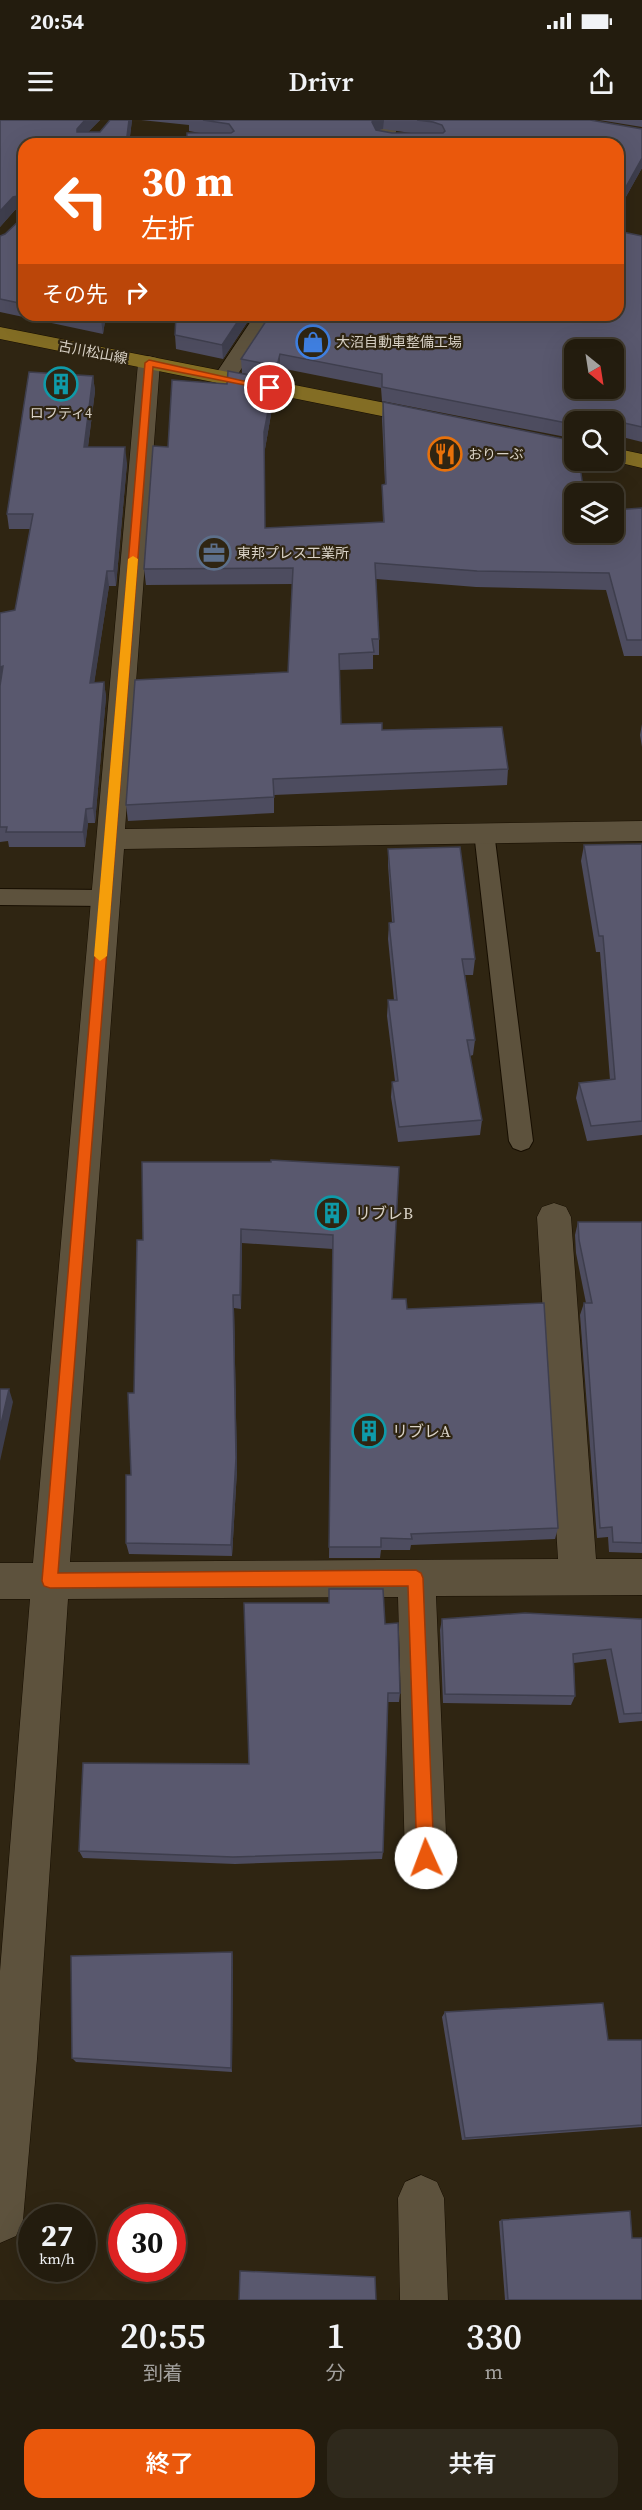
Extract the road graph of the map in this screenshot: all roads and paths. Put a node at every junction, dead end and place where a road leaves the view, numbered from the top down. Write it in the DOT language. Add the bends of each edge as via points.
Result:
graph roads {
  1 [pos="394,120"];
  2 [pos="389,138"];
  3 [pos="262,321"];
  4 [pos="0,333"];
  5 [pos="149,363"];
  6 [pos="224,378"];
  7 [pos="446,422"];
  8 [pos="624,457"];
  9 [pos="642,461"];
  10 [pos="642,831"];
  11 [pos="484,832"];
  12 [pos="110,839"];
  13 [pos="0,897"];
  14 [pos="105,898"];
  15 [pos="521,1141"];
  16 [pos="554,1218"];
  17 [pos="578,1577"];
  18 [pos="642,1577"];
  19 [pos="416,1578"];
  20 [pos="0,1581"];
  21 [pos="50,1581"];
  22 [pos="426,1858"];
  23 [pos="421,2198"];
  24 [pos="0,2220"];
  25 [pos="424,2300"];
  1 -- 2 [label="street"];
  3 -- 6 [label="street"];
  4 -- 5 [label="main road, 古川松山線"];
  5 -- 6 [label="main road, 古川松山線"];
  5 -- 12 [label="street"];
  6 -- 7 [label="main road, 古川松山線"];
  8 -- 9 [label="main road"];
  10 -- 11 [label="street"];
  11 -- 12 [label="street"];
  11 -- 15 [label="lane"];
  12 -- 14 [label="street"];
  13 -- 14 [label="lane"];
  14 -- 21 [label="street"];
  16 -- 17 [label="street"];
  17 -- 18 [label="street"];
  17 -- 19 [label="street"];
  19 -- 21 [label="street"];
  19 -- 22 [label="street"];
  20 -- 21 [label="street"];
  21 -- 24 [label="street"];
  23 -- 25 [label="street"];
}
